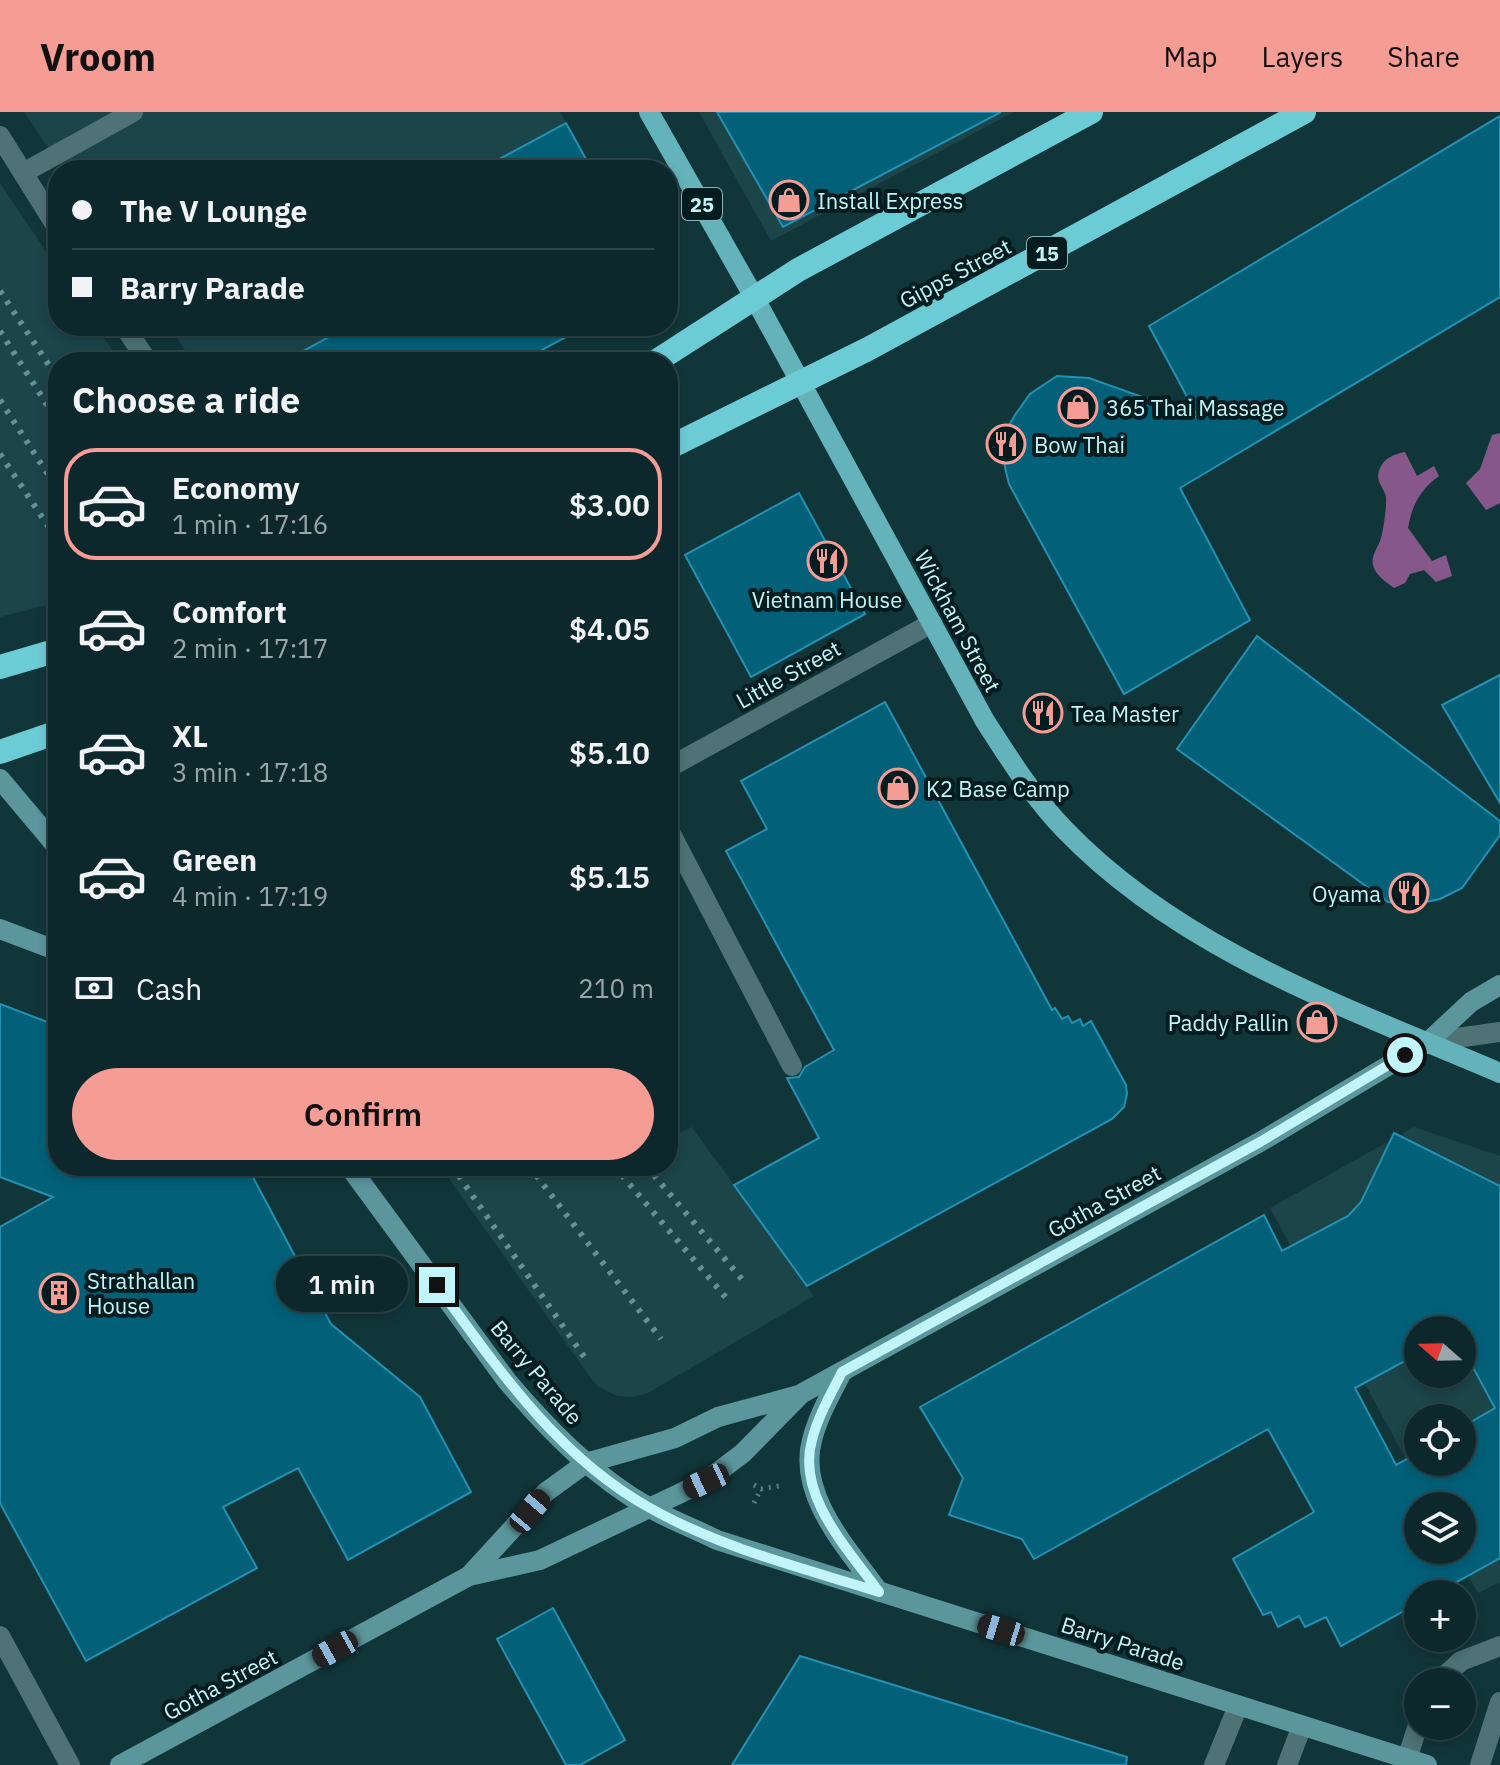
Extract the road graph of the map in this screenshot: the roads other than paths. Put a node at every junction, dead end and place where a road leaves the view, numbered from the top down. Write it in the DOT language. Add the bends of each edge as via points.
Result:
graph roads {
  1 [pos="133,112"];
  2 [pos="649,112"];
  3 [pos="1091,112"];
  4 [pos="1304,112"];
  5 [pos="0,136"];
  6 [pos="676,160"];
  7 [pos="678,163"];
  8 [pos="23,173"];
  9 [pos="48,213"];
  10 [pos="754,297"];
  11 [pos="670,352"];
  12 [pos="799,382"];
  13 [pos="678,443"];
  14 [pos="932,623"];
  15 [pos="48,653"];
  16 [pos="0,667"];
  17 [pos="48,735"];
  18 [pos="0,752"];
  19 [pos="678,763"];
  20 [pos="0,779"];
  21 [pos="48,836"];
  22 [pos="678,847"];
  23 [pos="0,929"];
  24 [pos="48,947"];
  25 [pos="1500,985"];
  26 [pos="1500,1032"];
  27 [pos="1428,1042"];
  28 [pos="792,1066"];
  29 [pos="1500,1073"];
  30 [pos="356,1176"];
  31 [pos="842,1372"];
  32 [pos="799,1395"];
  33 [pos="586,1463"];
  34 [pos="649,1508"];
  35 [pos="469,1576"];
  36 [pos="879,1592"];
  37 [pos="0,1636"];
  38 [pos="1500,1646"];
  39 [pos="1453,1668"];
  40 [pos="1500,1702"];
  41 [pos="1238,1706"];
  42 [pos="1302,1726"];
  43 [pos="1413,1740"];
  44 [pos="1407,1759"];
  45 [pos="70,1765"];
  46 [pos="120,1765"];
  47 [pos="1214,1765"];
  48 [pos="1287,1765"];
  49 [pos="1427,1765"];
  50 [pos="1480,1765"];
  1 -- 8 [label="street"];
  2 -- 6 [label="main road, Wickham Street / 25"];
  3 -- 10 [label="highway"];
  4 -- 12 [label="highway, Gipps Street / 15"];
  5 -- 8 [label="street"];
  7 -- 10 [label="main road, Wickham Street / 25"];
  8 -- 9 [label="street"];
  10 -- 11 [label="highway"];
  10 -- 12 [label="main road, Wickham Street / 25"];
  12 -- 13 [label="highway, Gipps Street / 15"];
  12 -- 14 [label="main road, Wickham Street"];
  14 -- 19 [label="street, Little Street"];
  14 -- 27 [label="main road, Wickham Street" via="1022,777 1064,829 1121,880 1207,940"];
  15 -- 16 [label="highway"];
  17 -- 18 [label="highway"];
  20 -- 21 [label="street"];
  22 -- 28 [label="street"];
  23 -- 24 [label="street"];
  25 -- 27 [label="street, Gotha Street" via="1471,1002"];
  26 -- 27 [label="street, Gotha Street"];
  27 -- 29 [label="main road, Wickham Street"];
  27 -- 31 [label="street, Gotha Street" via="1260,1142"];
  30 -- 33 [label="street, Barry Parade" via="507,1381"];
  31 -- 32 [label="street, Gotha Street"];
  31 -- 36 [label="street" via="812,1440 811,1482 840,1538"];
  32 -- 33 [label="street, Gotha Street"];
  32 -- 34 [label="street, Gotha Street" via="725,1468"];
  33 -- 34 [label="street, Barry Parade"];
  33 -- 35 [label="street, Gotha Street" via="546,1492"];
  34 -- 35 [label="street, Gotha Street" via="540,1560"];
  34 -- 36 [label="street, Barry Parade" via="717,1540"];
  35 -- 46 [label="street, Gotha Street"];
  36 -- 41 [label="street, Barry Parade"];
  37 -- 45 [label="street"];
  38 -- 39 [label="street"];
  40 -- 50 [label="street"];
  41 -- 42 [label="street, Barry Parade"];
  41 -- 47 [label="street"];
  42 -- 44 [label="street, Barry Parade"];
  42 -- 48 [label="street"];
  43 -- 44 [label="street"];
  44 -- 49 [label="street, Barry Parade"];
}
